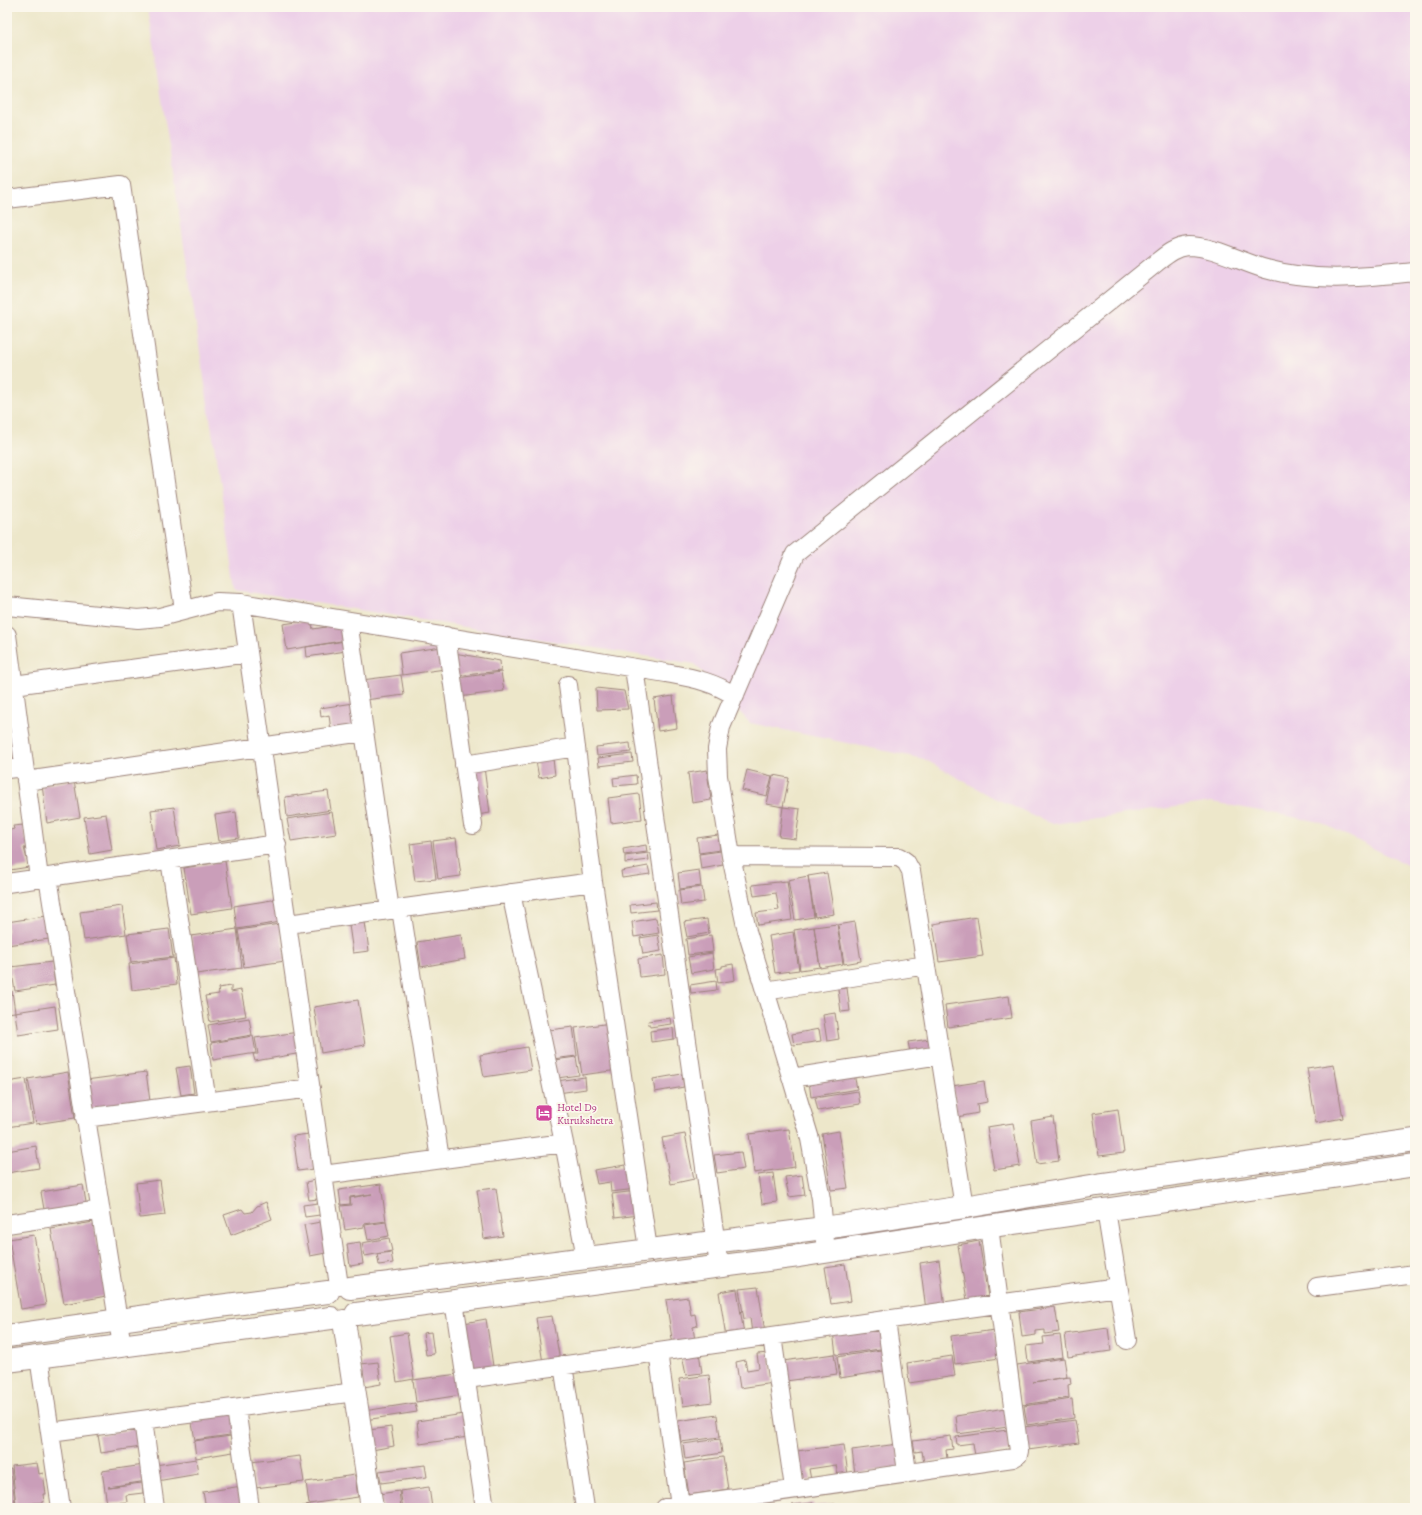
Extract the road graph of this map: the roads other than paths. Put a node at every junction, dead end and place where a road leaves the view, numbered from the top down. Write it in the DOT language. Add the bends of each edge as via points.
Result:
graph roads {
  1 [pos="7,199"];
  2 [pos="1415,272"];
  3 [pos="241,603"];
  4 [pos="7,606"];
  5 [pos="184,610"];
  6 [pos="348,621"];
  7 [pos="7,635"];
  8 [pos="446,636"];
  9 [pos="248,653"];
  10 [pos="634,668"];
  11 [pos="14,685"];
  12 [pos="568,685"];
  13 [pos="734,696"];
  14 [pos="363,732"];
  15 [pos="262,747"];
  16 [pos="576,747"];
  17 [pos="464,765"];
  18 [pos="19,772"];
  19 [pos="473,824"];
  20 [pos="277,844"];
  21 [pos="731,856"];
  22 [pos="170,860"];
  23 [pos="44,878"];
  24 [pos="593,882"];
  25 [pos="7,883"];
  26 [pos="511,894"];
  27 [pos="396,909"];
  28 [pos="288,924"];
  29 [pos="926,965"];
  30 [pos="765,991"];
  31 [pos="940,1055"];
  32 [pos="791,1078"];
  33 [pos="311,1088"];
  34 [pos="207,1102"];
  35 [pos="85,1118"];
  36 [pos="1415,1140"];
  37 [pos="564,1143"];
  38 [pos="440,1159"];
  39 [pos="1415,1165"];
  40 [pos="323,1175"];
  41 [pos="964,1208"];
  42 [pos="100,1210"];
  43 [pos="1106,1210"];
  44 [pos="7,1224"];
  45 [pos="989,1227"];
  46 [pos="824,1228"];
  47 [pos="715,1241"];
  48 [pos="648,1249"];
  49 [pos="826,1252"];
  50 [pos="586,1257"];
  51 [pos="719,1266"];
  52 [pos="1415,1274"];
  53 [pos="1118,1287"];
  54 [pos="1317,1287"];
  55 [pos="339,1289"];
  56 [pos="454,1301"];
  57 [pos="1000,1304"];
  58 [pos="344,1317"];
  59 [pos="118,1320"];
  60 [pos="886,1320"];
  61 [pos="7,1336"];
  62 [pos="772,1336"];
  63 [pos="1127,1340"];
  64 [pos="122,1346"];
  65 [pos="658,1352"];
  66 [pos="39,1356"];
  67 [pos="7,1361"];
  68 [pos="563,1365"];
  69 [pos="467,1379"];
  70 [pos="355,1392"];
  71 [pos="236,1408"];
  72 [pos="143,1420"];
  73 [pos="50,1432"];
  74 [pos="907,1472"];
  75 [pos="794,1488"];
  76 [pos="674,1507"];
  77 [pos="61,1508"];
  78 [pos="155,1508"];
  79 [pos="250,1508"];
  80 [pos="372,1508"];
  81 [pos="485,1508"];
  82 [pos="585,1508"];
  1 -- 5 [label="street" via="121,185"];
  2 -- 13 [label="street" via="1346,279 1306,276 1267,269 1199,246 1185,246 1174,250 795,554"];
  3 -- 5 [label="street" via="217,602"];
  3 -- 6 [label="street"];
  3 -- 9 [label="street"];
  4 -- 5 [label="street" via="138,619 160,617"];
  6 -- 8 [label="street"];
  6 -- 14 [label="street"];
  7 -- 11 [label="street"];
  8 -- 10 [label="street"];
  8 -- 17 [label="street"];
  9 -- 11 [label="street"];
  9 -- 15 [label="street"];
  10 -- 13 [label="street" via="706,681"];
  10 -- 47 [label="street"];
  11 -- 18 [label="street"];
  12 -- 16 [label="street"];
  13 -- 21 [label="street" via="721,727 717,749 718,776"];
  14 -- 15 [label="street"];
  14 -- 27 [label="street"];
  15 -- 18 [label="street"];
  15 -- 20 [label="street"];
  16 -- 17 [label="street"];
  16 -- 24 [label="street"];
  17 -- 19 [label="street"];
  18 -- 23 [label="street"];
  20 -- 22 [label="street"];
  20 -- 28 [label="street"];
  21 -- 29 [label="street" via="899,857 906,862 911,871"];
  21 -- 30 [label="street" via="747,930"];
  22 -- 23 [label="street"];
  22 -- 34 [label="street"];
  23 -- 25 [label="street"];
  23 -- 35 [label="street"];
  24 -- 26 [label="street"];
  24 -- 48 [label="street"];
  26 -- 27 [label="street"];
  26 -- 37 [label="street"];
  27 -- 28 [label="street"];
  27 -- 38 [label="street"];
  28 -- 33 [label="street"];
  29 -- 30 [label="street"];
  29 -- 31 [label="street"];
  30 -- 32 [label="street"];
  31 -- 32 [label="street"];
  31 -- 41 [label="street"];
  32 -- 46 [label="street" via="810,1139 822,1199"];
  33 -- 34 [label="street"];
  33 -- 40 [label="street"];
  34 -- 35 [label="street"];
  35 -- 42 [label="street"];
  36 -- 41 [label="main road" via="1098,1185"];
  37 -- 38 [label="street"];
  37 -- 50 [label="street"];
  38 -- 40 [label="street"];
  39 -- 43 [label="main road"];
  40 -- 55 [label="street"];
  41 -- 46 [label="main road"];
  42 -- 44 [label="street"];
  42 -- 59 [label="street"];
  43 -- 45 [label="main road"];
  43 -- 53 [label="street"];
  45 -- 49 [label="main road"];
  45 -- 57 [label="street"];
  46 -- 47 [label="main road"];
  46 -- 49 [label="street"];
  47 -- 48 [label="main road"];
  47 -- 51 [label="street"];
  48 -- 50 [label="main road"];
  49 -- 51 [label="main road"];
  50 -- 55 [label="main road"];
  51 -- 56 [label="main road"];
  52 -- 54 [label="street"];
  53 -- 57 [label="street"];
  53 -- 63 [label="street"];
  55 -- 58 [label="main road" via="324,1300 324,1307"];
  55 -- 58 [label="main road" via="357,1294 359,1300 359,1308"];
  55 -- 59 [label="main road"];
  56 -- 58 [label="main road"];
  56 -- 69 [label="street"];
  57 -- 60 [label="street"];
  57 -- 74 [label="street" via="1018,1455 1013,1458"];
  58 -- 64 [label="main road"];
  58 -- 70 [label="main road"];
  59 -- 61 [label="main road"];
  59 -- 64 [label="street"];
  60 -- 62 [label="street"];
  60 -- 74 [label="street"];
  62 -- 65 [label="street"];
  62 -- 75 [label="street"];
  64 -- 66 [label="main road"];
  65 -- 68 [label="street"];
  65 -- 76 [label="street"];
  66 -- 67 [label="main road"];
  66 -- 73 [label="street"];
  68 -- 69 [label="street"];
  68 -- 82 [label="street"];
  69 -- 81 [label="street"];
  70 -- 71 [label="street"];
  70 -- 80 [label="main road"];
  71 -- 72 [label="street"];
  71 -- 79 [label="street"];
  72 -- 73 [label="street"];
  72 -- 78 [label="street"];
  73 -- 77 [label="street"];
  74 -- 75 [label="street"];
  75 -- 76 [label="street"];
}
